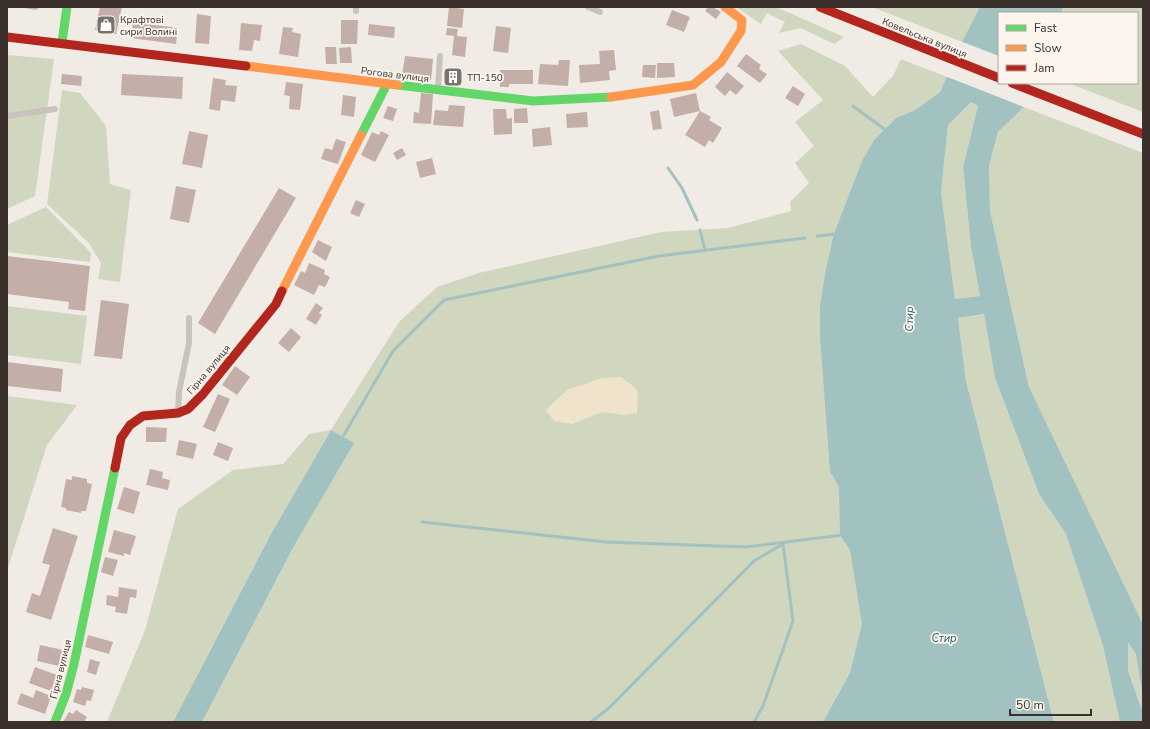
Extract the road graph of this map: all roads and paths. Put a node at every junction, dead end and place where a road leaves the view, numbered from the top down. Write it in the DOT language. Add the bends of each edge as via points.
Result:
graph roads {
  1 [pos="67,7"];
  2 [pos="588,7"];
  3 [pos="725,7"];
  4 [pos="820,7"];
  5 [pos="600,12"];
  6 [pos="7,37"];
  7 [pos="62,42"];
  8 [pos="440,56"];
  9 [pos="998,78"];
  10 [pos="387,84"];
  11 [pos="1015,84"];
  12 [pos="438,90"];
  13 [pos="56,110"];
  14 [pos="7,116"];
  15 [pos="1143,134"];
  16 [pos="189,318"];
  17 [pos="178,413"];
  18 [pos="55,722"];
  1 -- 7 [label="street"];
  2 -- 5 [label="lane"];
  3 -- 12 [label="street, Рогова вулиця" via="742,20 741,31 721,62 693,85 626,96 533,101"];
  4 -- 9 [label="street, Ковельська вулиця"];
  6 -- 7 [label="street, Рогова вулиця"];
  7 -- 10 [label="street, Рогова вулиця"];
  8 -- 12 [label="lane"];
  10 -- 12 [label="street, Рогова вулиця"];
  10 -- 17 [label="street, Гірна вулиця" via="276,304 203,394 188,409"];
  11 -- 15 [label="street"];
  13 -- 14 [label="lane"];
  16 -- 17 [label="lane" via="189,343 179,392"];
  17 -- 18 [label="street, Гірна вулиця" via="143,416 130,425 121,438 74,664"];
}
